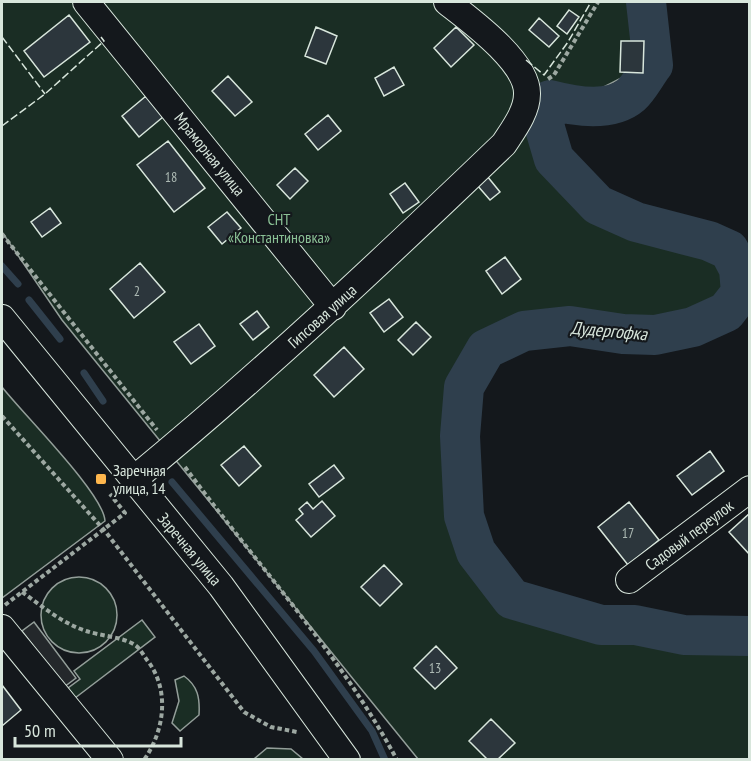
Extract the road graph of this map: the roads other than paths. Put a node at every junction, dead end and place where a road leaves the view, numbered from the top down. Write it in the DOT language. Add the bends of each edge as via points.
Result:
graph roads {
  1 [pos="86,2"];
  2 [pos="447,2"];
  3 [pos="333,307"];
  4 [pos="2,318"];
  5 [pos="133,480"];
  6 [pos="750,489"];
  7 [pos="629,580"];
  8 [pos="2,628"];
  9 [pos="110,759"];
  10 [pos="346,759"];
  1 -- 3 [label="street, Мраморная улица"];
  2 -- 3 [label="street, Гипсовая улица" via="514,61 527,93 520,118 504,144"];
  3 -- 5 [label="street, Гипсовая улица"];
  4 -- 5 [label="street, Заречная улица"];
  5 -- 10 [label="street, Заречная улица" via="221,586"];
  6 -- 7 [label="street, Садовый переулок"];
  8 -- 9 [label="street"];
}
